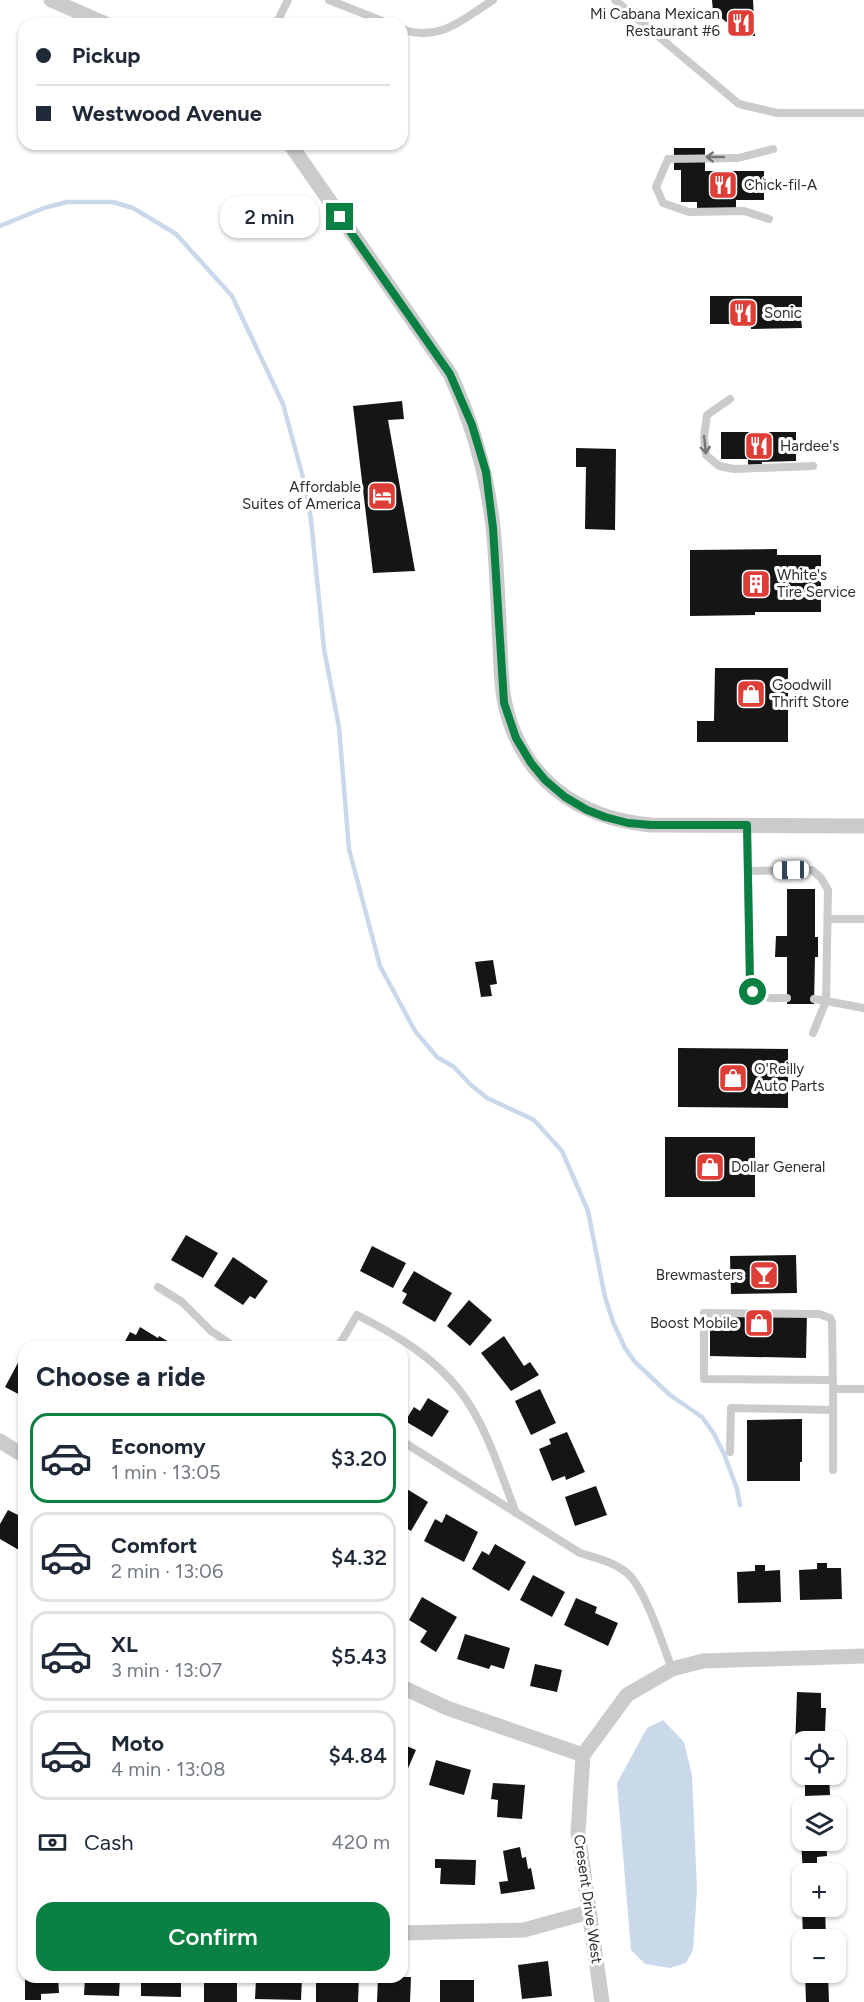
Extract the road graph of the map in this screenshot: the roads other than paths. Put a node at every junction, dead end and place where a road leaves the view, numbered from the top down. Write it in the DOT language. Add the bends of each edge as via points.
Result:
graph roads {
  1 [pos="51,0"];
  2 [pos="288,0"];
  3 [pos="329,0"];
  4 [pos="493,0"];
  5 [pos="615,0"];
  6 [pos="92,18"];
  7 [pos="279,18"];
  8 [pos="375,18"];
  9 [pos="408,31"];
  10 [pos="864,113"];
  11 [pos="773,149"];
  12 [pos="294,150"];
  13 [pos="769,219"];
  14 [pos="730,399"];
  15 [pos="813,466"];
  16 [pos="747,825"];
  17 [pos="864,826"];
  18 [pos="748,871"];
  19 [pos="828,919"];
  20 [pos="864,919"];
  21 [pos="787,999"];
  22 [pos="814,999"];
  23 [pos="826,1001"];
  24 [pos="864,1008"];
  25 [pos="813,1033"];
  26 [pos="158,1287"];
  27 [pos="226,1341"];
  28 [pos="342,1341"];
  29 [pos="402,1341"];
  30 [pos="408,1345"];
  31 [pos="833,1380"];
  32 [pos="833,1389"];
  33 [pos="864,1389"];
  34 [pos="833,1410"];
  35 [pos="0,1441"];
  36 [pos="408,1445"];
  37 [pos="18,1452"];
  38 [pos="730,1452"];
  39 [pos="833,1470"];
  40 [pos="516,1513"];
  41 [pos="864,1656"];
  42 [pos="672,1669"];
  43 [pos="408,1690"];
  44 [pos="584,1755"];
  45 [pos="589,1912"];
  46 [pos="408,1933"];
  47 [pos="602,2002"];
  1 -- 6 [label="street"];
  2 -- 7 [label="lane"];
  3 -- 8 [label="lane"];
  4 -- 9 [label="lane" via="447,29 416,34"];
  5 -- 10 [label="lane" via="739,104 777,113"];
  11 -- 13 [label="lane, one-way" via="738,158 668,159 656,187 663,203 689,212 744,211"];
  12 -- 16 [label="street" via="450,374 466,409 486,472 504,703 516,738 531,763 565,797 605,817 651,825"];
  14 -- 15 [label="lane, one-way" via="707,415 706,455 719,466"];
  16 -- 17 [label="street"];
  16 -- 18 [label="lane"];
  18 -- 19 [label="lane" via="812,870 828,890"];
  18 -- 21 [label="lane" via="750,983 760,997"];
  19 -- 20 [label="lane"];
  19 -- 23 [label="lane"];
  22 -- 23 [label="lane"];
  23 -- 24 [label="lane"];
  23 -- 25 [label="lane"];
  26 -- 27 [label="lane" via="182,1302"];
  28 -- 29 [label="lane" via="357,1315"];
  30 -- 40 [label="lane" via="462,1392 483,1430"];
  31 -- 31 [label="lane" via="832,1322 825,1315 704,1313 704,1379"];
  31 -- 32 [label="lane"];
  32 -- 33 [label="lane"];
  32 -- 34 [label="lane"];
  34 -- 38 [label="lane" via="731,1408"];
  34 -- 39 [label="lane"];
  35 -- 37 [label="street"];
  36 -- 40 [label="lane"];
  40 -- 42 [label="lane" via="580,1553 628,1574 646,1602"];
  41 -- 42 [label="street" via="703,1661"];
  42 -- 44 [label="street" via="627,1695"];
  43 -- 44 [label="street" via="447,1708"];
  44 -- 45 [label="street, Cresent Drive West" via="578,1832"];
  45 -- 46 [label="street" via="524,1930"];
  45 -- 47 [label="street, Cresent Drive West"];
}
